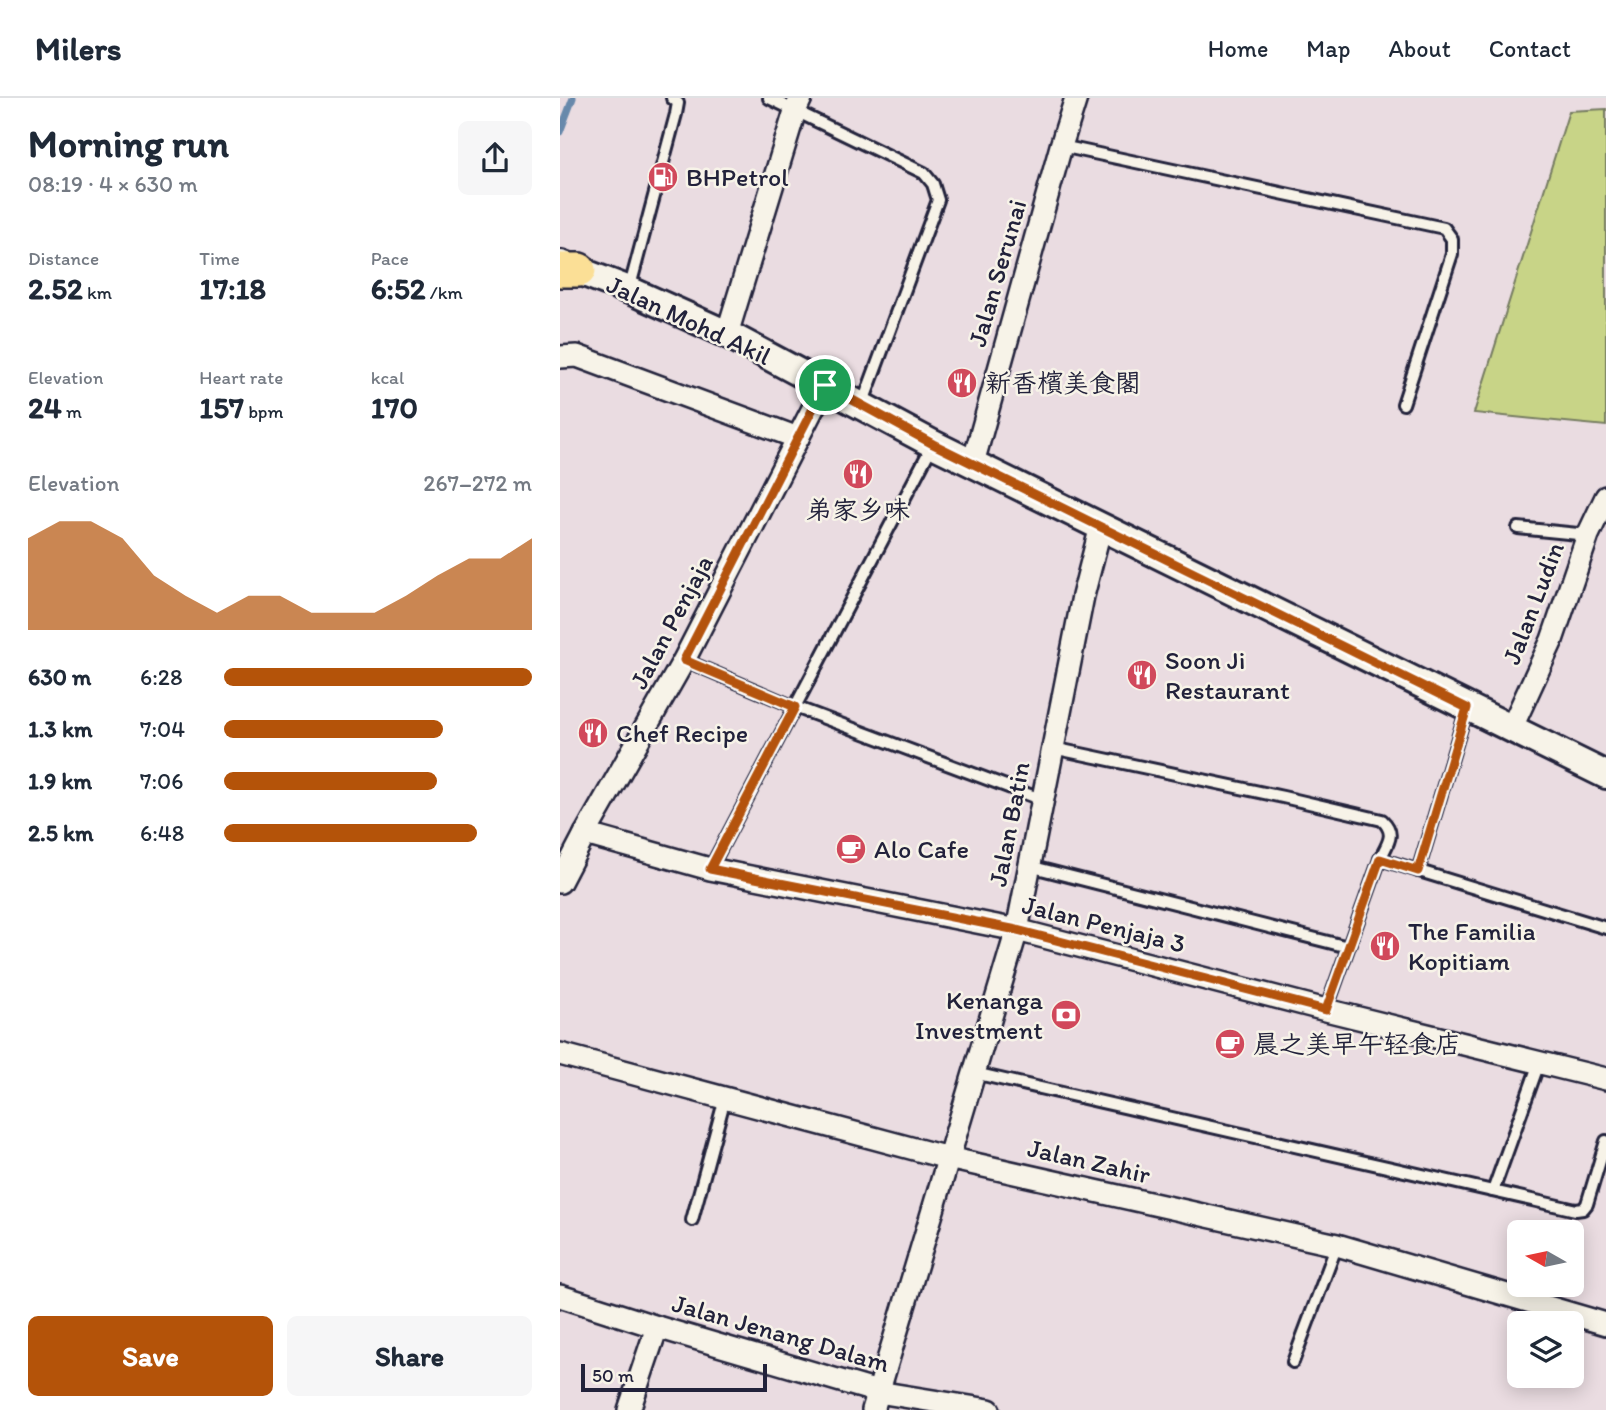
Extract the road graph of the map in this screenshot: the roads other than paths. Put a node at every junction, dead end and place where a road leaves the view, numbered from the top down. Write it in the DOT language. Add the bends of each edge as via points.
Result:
graph roads {
  1 [pos="672,98"];
  2 [pos="769,98"];
  3 [pos="1076,98"];
  4 [pos="798,104"];
  5 [pos="1061,146"];
  6 [pos="566,268"];
  7 [pos="629,290"];
  8 [pos="727,334"];
  9 [pos="560,357"];
  10 [pos="825,385"];
  11 [pos="1403,404"];
  12 [pos="862,405"];
  13 [pos="797,439"];
  14 [pos="933,444"];
  15 [pos="972,463"];
  16 [pos="1606,497"];
  17 [pos="1101,526"];
  18 [pos="1518,528"];
  19 [pos="1588,535"];
  20 [pos="684,660"];
  21 [pos="795,707"];
  22 [pos="1467,708"];
  23 [pos="1511,729"];
  24 [pos="1053,748"];
  25 [pos="1606,775"];
  26 [pos="1043,800"];
  27 [pos="585,834"];
  28 [pos="1380,859"];
  29 [pos="1029,866"];
  30 [pos="710,869"];
  31 [pos="1418,871"];
  32 [pos="560,882"];
  33 [pos="1606,928"];
  34 [pos="1017,930"];
  35 [pos="1348,947"];
  36 [pos="1326,1010"];
  37 [pos="560,1054"];
  38 [pos="1539,1063"];
  39 [pos="974,1073"];
  40 [pos="1606,1079"];
  41 [pos="725,1098"];
  42 [pos="1606,1141"];
  43 [pos="948,1158"];
  44 [pos="1493,1191"];
  45 [pos="692,1220"];
  46 [pos="1337,1245"];
  47 [pos="560,1296"];
  48 [pos="1606,1324"];
  49 [pos="657,1327"];
  50 [pos="1293,1362"];
  51 [pos="876,1401"];
  52 [pos="629,1410"];
  53 [pos="989,1410"];
  1 -- 7 [label="lane" via="678,103 676,114"];
  2 -- 4 [label="lane"];
  3 -- 5 [label="street, Jalan Serunai"];
  4 -- 8 [label="street"];
  4 -- 12 [label="lane" via="924,173 938,200"];
  5 -- 11 [label="lane" via="1444,228 1452,239 1452,254"];
  5 -- 15 [label="street, Jalan Serunai"];
  6 -- 7 [label="street, Jalan Mohd Akil"];
  7 -- 8 [label="street, Jalan Mohd Akil"];
  8 -- 10 [label="street, Jalan Mohd Akil"];
  9 -- 13 [label="street" via="577,356"];
  10 -- 12 [label="street, Jalan Mohd Akil"];
  10 -- 13 [label="street, Jalan Penjaja"];
  12 -- 14 [label="street, Jalan Mohd Akil"];
  13 -- 20 [label="street, Jalan Penjaja"];
  14 -- 15 [label="street, Jalan Mohd Akil"];
  14 -- 21 [label="lane"];
  15 -- 17 [label="street, Jalan Mohd Akil"];
  16 -- 19 [label="street, Jalan Ludin"];
  17 -- 22 [label="street, Jalan Mohd Akil"];
  17 -- 24 [label="street, Jalan Batin"];
  18 -- 19 [label="lane"];
  19 -- 23 [label="street, Jalan Ludin" via="1552,640"];
  20 -- 21 [label="lane"];
  20 -- 27 [label="street, Jalan Penjaja"];
  21 -- 26 [label="lane"];
  21 -- 30 [label="lane"];
  22 -- 23 [label="street, Jalan Mohd Akil"];
  22 -- 31 [label="lane"];
  23 -- 25 [label="street, Jalan Mohd Akil"];
  24 -- 26 [label="street, Jalan Batin"];
  24 -- 28 [label="lane" via="1382,820 1391,835"];
  26 -- 29 [label="street, Jalan Batin"];
  27 -- 30 [label="street, Jalan Penjaja 3"];
  27 -- 32 [label="street, Jalan Penjaja"];
  28 -- 31 [label="lane"];
  28 -- 35 [label="lane"];
  29 -- 34 [label="street, Jalan Batin"];
  29 -- 35 [label="lane"];
  30 -- 34 [label="street, Jalan Penjaja 3"];
  31 -- 33 [label="lane"];
  34 -- 36 [label="street, Jalan Penjaja 3"];
  34 -- 39 [label="street, Jalan Batin"];
  35 -- 36 [label="lane"];
  36 -- 38 [label="street, Jalan Penjaja 3"];
  37 -- 41 [label="street, Jalan Zahir"];
  38 -- 40 [label="street, Jalan Penjaja 3"];
  38 -- 44 [label="lane"];
  39 -- 43 [label="street, Jalan Batin"];
  39 -- 44 [label="lane"];
  41 -- 43 [label="street, Jalan Zahir"];
  41 -- 45 [label="lane"];
  42 -- 44 [label="lane" via="1583,1209"];
  43 -- 46 [label="street, Jalan Zahir"];
  43 -- 51 [label="street, Jalan Batin"];
  46 -- 48 [label="street, Jalan Zahir"];
  46 -- 50 [label="lane"];
  47 -- 49 [label="street, Jalan Jenang Dalam"];
  49 -- 51 [label="street, Jalan Jenang Dalam"];
  49 -- 52 [label="street"];
  51 -- 53 [label="street, Jalan Jenang Dalam"];
}
